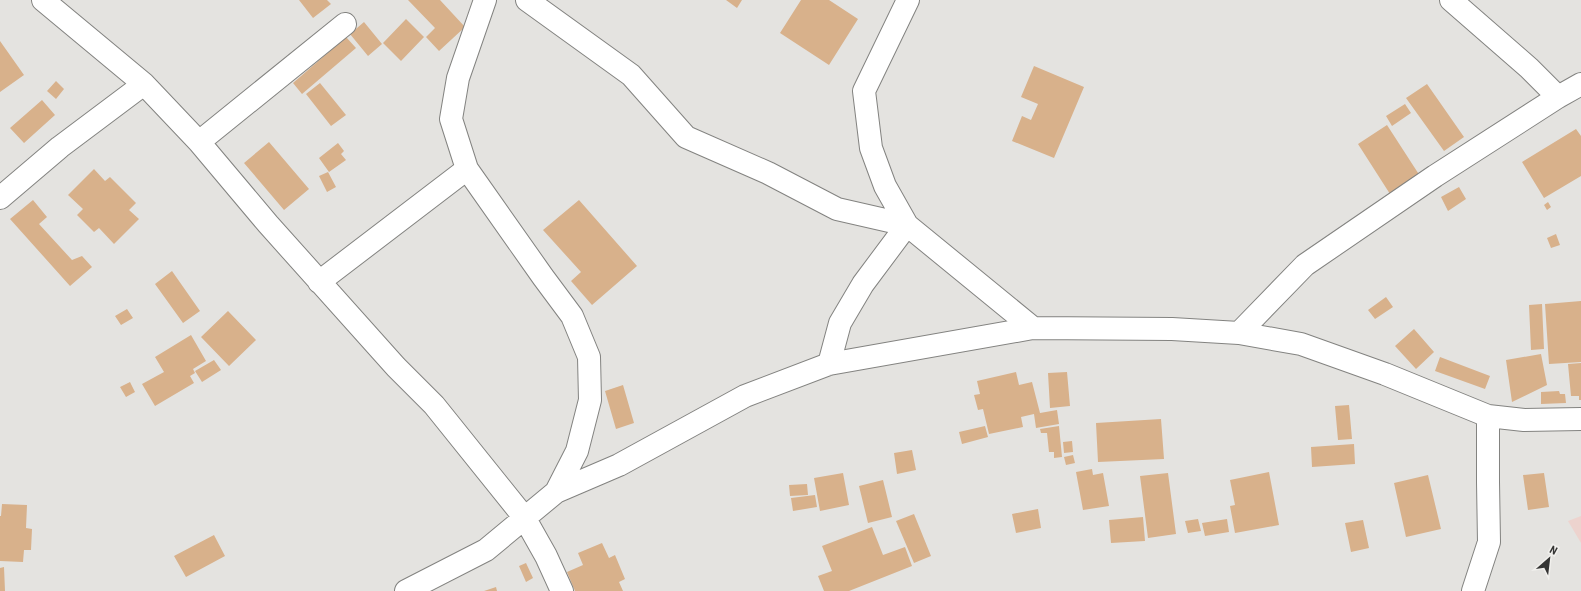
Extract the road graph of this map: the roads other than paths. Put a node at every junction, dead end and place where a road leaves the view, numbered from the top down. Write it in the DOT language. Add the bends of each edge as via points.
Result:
graph roads {
  1 [pos="43,0"];
  2 [pos="485,0"];
  3 [pos="527,0"];
  4 [pos="1451,0"];
  5 [pos="904,2"];
  6 [pos="345,24"];
  7 [pos="144,84"];
  8 [pos="1581,84"];
  9 [pos="1558,97"];
  10 [pos="199,142"];
  11 [pos="467,169"];
  12 [pos="0,198"];
  13 [pos="907,225"];
  14 [pos="319,282"];
  15 [pos="1033,328"];
  16 [pos="1239,333"];
  17 [pos="830,364"];
  18 [pos="1488,416"];
  19 [pos="1581,419"];
  20 [pos="556,492"];
  21 [pos="524,517"];
  22 [pos="406,591"];
  23 [pos="562,591"];
  24 [pos="1473,591"];
  1 -- 7 [label="street"];
  2 -- 11 [label="street" via="458,78 450,119"];
  3 -- 13 [label="street" via="631,75 686,137 768,173 837,209"];
  4 -- 9 [label="street"];
  5 -- 13 [label="street" via="864,91 871,148 885,186"];
  6 -- 10 [label="street"];
  7 -- 10 [label="street"];
  7 -- 12 [label="street"];
  8 -- 9 [label="street"];
  9 -- 16 [label="street" via="1435,176 1305,265"];
  10 -- 14 [label="street"];
  11 -- 14 [label="street"];
  11 -- 20 [label="street" via="572,316 589,357 590,400 577,451"];
  13 -- 15 [label="street"];
  13 -- 17 [label="street" via="863,284 840,323"];
  14 -- 21 [label="street" via="434,405"];
  15 -- 16 [label="street" via="1172,329"];
  15 -- 17 [label="street"];
  16 -- 18 [label="street" via="1301,344 1385,374"];
  17 -- 20 [label="street" via="745,396 619,465"];
  18 -- 19 [label="street" via="1524,420"];
  18 -- 24 [label="street" via="1490,542"];
  20 -- 21 [label="street"];
  21 -- 22 [label="street" via="486,550"];
  21 -- 23 [label="street"];
}
